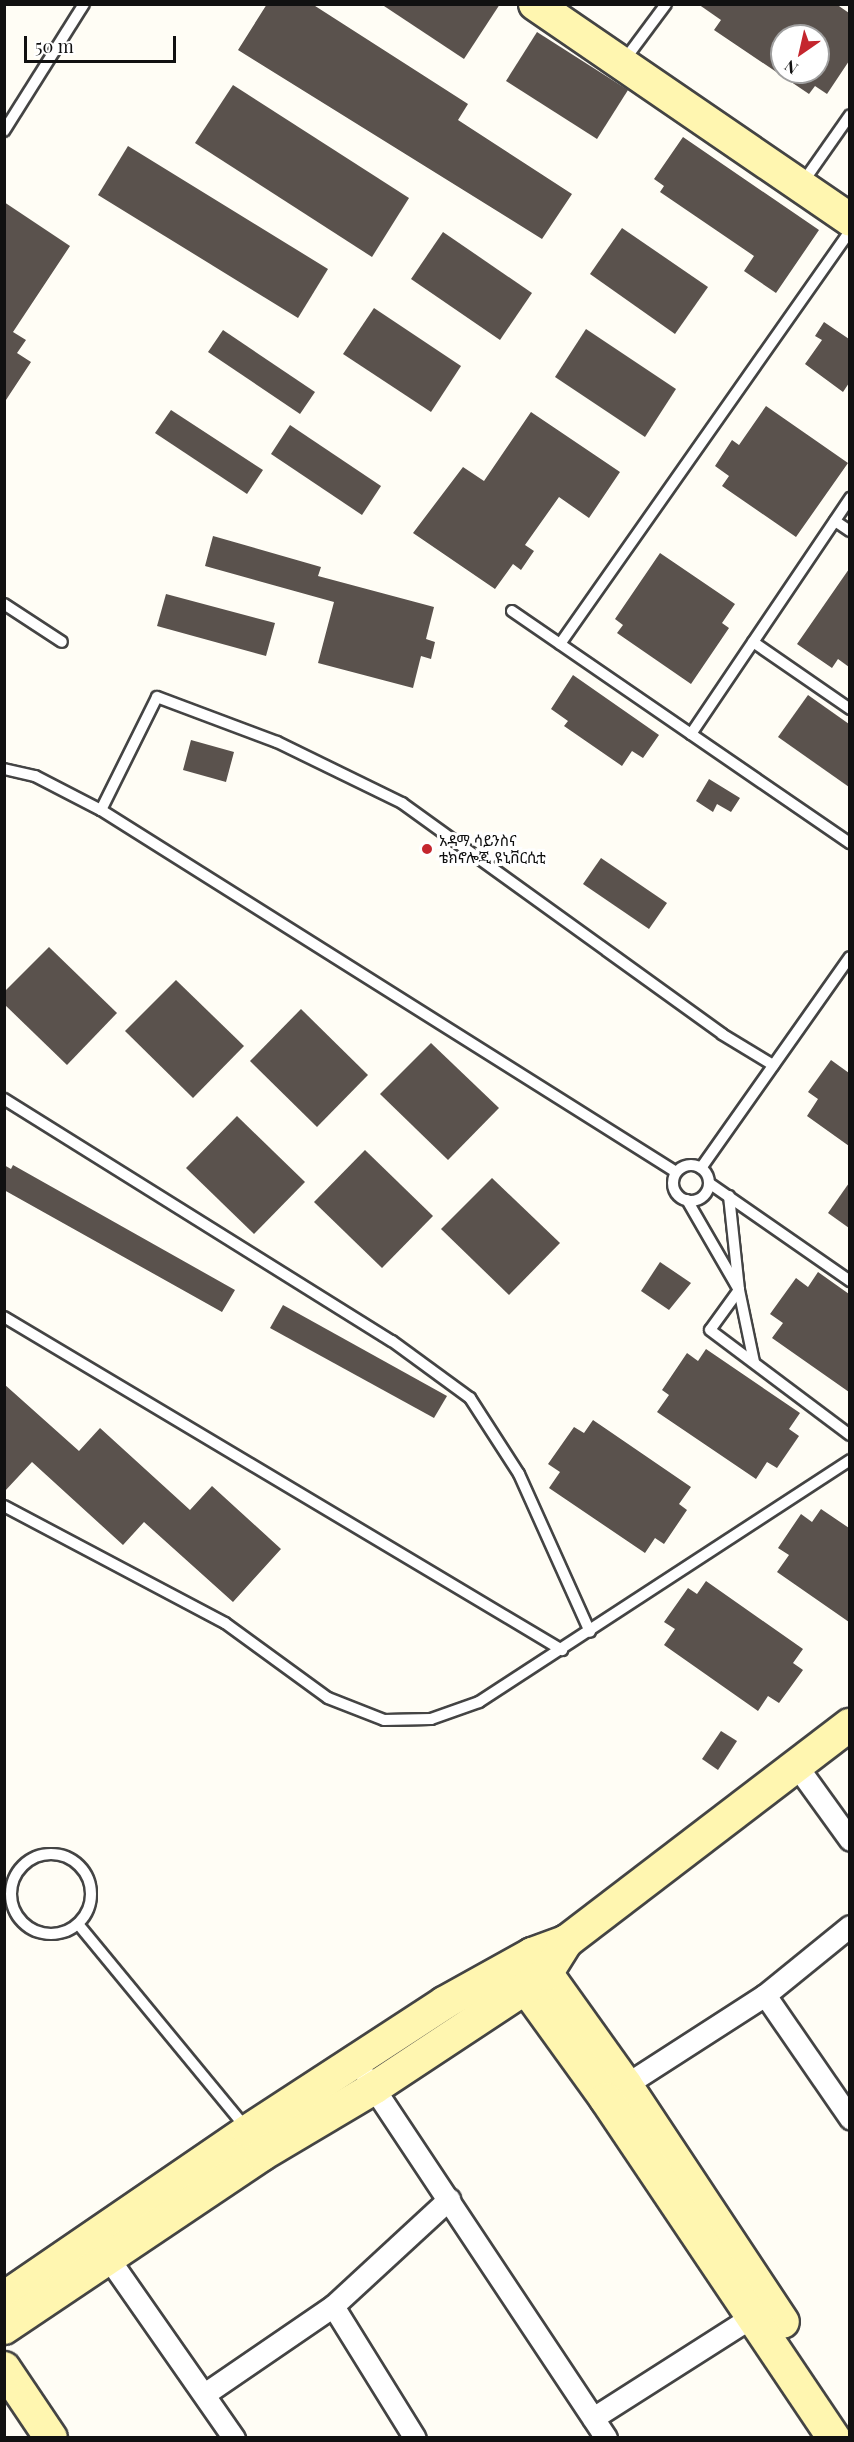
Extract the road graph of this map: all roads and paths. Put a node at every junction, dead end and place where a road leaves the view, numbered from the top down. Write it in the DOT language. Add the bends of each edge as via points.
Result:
graph roads {
  1 [pos="84,4"];
  2 [pos="535,4"];
  3 [pos="666,4"];
  4 [pos="622,64"];
  5 [pos="849,115"];
  6 [pos="4,130"];
  7 [pos="801,185"];
  8 [pos="849,220"];
  9 [pos="849,231"];
  10 [pos="849,498"];
  11 [pos="835,520"];
  12 [pos="849,531"];
  13 [pos="4,604"];
  14 [pos="512,611"];
  15 [pos="62,642"];
  16 [pos="753,642"];
  17 [pos="560,644"];
  18 [pos="849,714"];
  19 [pos="691,734"];
  20 [pos="4,769"];
  21 [pos="101,810"];
  22 [pos="849,843"];
  23 [pos="849,957"];
  24 [pos="773,1065"];
  25 [pos="4,1099"];
  26 [pos="701,1168"];
  27 [pos="676,1172"];
  28 [pos="709,1183"];
  29 [pos="729,1196"];
  30 [pos="687,1200"];
  31 [pos="849,1281"];
  32 [pos="739,1290"];
  33 [pos="4,1317"];
  34 [pos="754,1362"];
  35 [pos="849,1435"];
  36 [pos="849,1460"];
  37 [pos="4,1506"];
  38 [pos="590,1632"];
  39 [pos="562,1650"];
  40 [pos="849,1725"];
  41 [pos="796,1765"];
  42 [pos="849,1840"];
  43 [pos="8,1894"];
  44 [pos="78,1924"];
  45 [pos="849,1926"];
  46 [pos="528,1971"];
  47 [pos="765,1995"];
  48 [pos="356,2062"];
  49 [pos="374,2088"];
  50 [pos="616,2092"];
  51 [pos="849,2118"];
  52 [pos="254,2143"];
  53 [pos="449,2199"];
  54 [pos="101,2246"];
  55 [pos="4,2298"];
  56 [pos="333,2306"];
  57 [pos="753,2316"];
  58 [pos="4,2328"];
  59 [pos="4,2367"];
  60 [pos="206,2393"];
  61 [pos="593,2418"];
  62 [pos="849,2422"];
  63 [pos="51,2438"];
  64 [pos="234,2438"];
  65 [pos="415,2438"];
  66 [pos="606,2438"];
  67 [pos="834,2438"];
  1 -- 6 [label="lane"];
  2 -- 4 [label="street"];
  3 -- 4 [label="lane"];
  4 -- 7 [label="street"];
  5 -- 7 [label="lane"];
  7 -- 8 [label="street"];
  9 -- 17 [label="lane"];
  10 -- 11 [label="lane"];
  11 -- 12 [label="lane"];
  11 -- 16 [label="lane"];
  13 -- 15 [label="lane"];
  14 -- 17 [label="lane"];
  16 -- 18 [label="lane"];
  16 -- 19 [label="lane"];
  17 -- 19 [label="lane"];
  19 -- 22 [label="lane"];
  20 -- 21 [label="lane" via="35,776"];
  21 -- 24 [label="lane" via="157,697 278,742 402,803 714,1028"];
  21 -- 27 [label="lane"];
  23 -- 24 [label="lane"];
  24 -- 26 [label="lane"];
  25 -- 38 [label="lane" via="392,1341 470,1398 519,1474"];
  26 -- 27 [label="lane" via="688,1165"];
  26 -- 28 [label="lane"];
  27 -- 30 [label="lane" via="673,1186"];
  28 -- 29 [label="lane"];
  28 -- 30 [label="lane" via="701,1198"];
  29 -- 31 [label="lane"];
  29 -- 32 [label="lane"];
  30 -- 32 [label="lane"];
  32 -- 34 [label="lane"];
  32 -- 34 [label="lane" via="710,1330"];
  33 -- 39 [label="lane"];
  34 -- 35 [label="lane"];
  36 -- 38 [label="lane"];
  37 -- 39 [label="lane" via="225,1623 328,1698 384,1720 431,1719 479,1702"];
  38 -- 39 [label="lane"];
  40 -- 41 [label="street"];
  41 -- 42 [label="street"];
  41 -- 46 [label="street"];
  43 -- 44 [label="lane" via="17,1916 35,1931 58,1934"];
  43 -- 44 [label="lane" via="17,1873 34,1857 67,1857 85,1872 90,1882 90,1905"];
  44 -- 52 [label="lane"];
  45 -- 47 [label="street"];
  46 -- 48 [label="street" via="444,2003"];
  46 -- 49 [label="street"];
  46 -- 50 [label="street"];
  47 -- 50 [label="street"];
  47 -- 51 [label="street"];
  48 -- 49 [label="street"];
  48 -- 52 [label="street"];
  49 -- 52 [label="street"];
  49 -- 53 [label="street"];
  50 -- 57 [label="street"];
  50 -- 62 [label="street"];
  52 -- 54 [label="street"];
  53 -- 56 [label="street"];
  53 -- 61 [label="street"];
  54 -- 55 [label="street"];
  54 -- 58 [label="street"];
  54 -- 60 [label="street"];
  56 -- 60 [label="street"];
  56 -- 65 [label="street"];
  57 -- 61 [label="street"];
  57 -- 67 [label="street"];
  59 -- 63 [label="street"];
  60 -- 64 [label="street"];
  61 -- 66 [label="street"];
}
